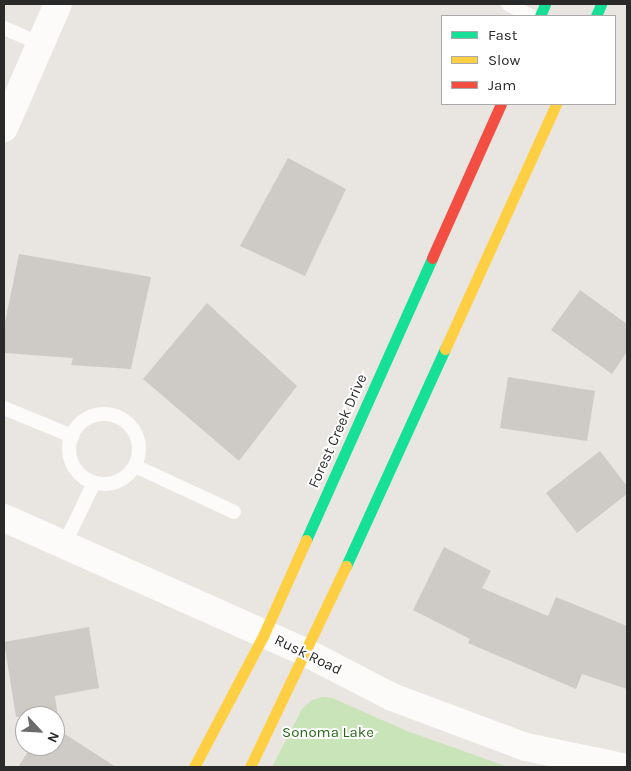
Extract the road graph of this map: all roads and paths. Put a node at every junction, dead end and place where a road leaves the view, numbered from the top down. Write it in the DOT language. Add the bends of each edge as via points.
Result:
graph roads {
  1 [pos="58,4"];
  2 [pos="508,4"];
  3 [pos="529,15"];
  4 [pos="4,28"];
  5 [pos="41,44"];
  6 [pos="501,105"];
  7 [pos="556,105"];
  8 [pos="4,128"];
  9 [pos="4,408"];
  10 [pos="72,436"];
  11 [pos="135,466"];
  12 [pos="94,483"];
  13 [pos="234,512"];
  14 [pos="4,518"];
  15 [pos="64,545"];
  16 [pos="264,634"];
  17 [pos="307,653"];
  18 [pos="194,767"];
  19 [pos="250,767"];
  20 [pos="622,767"];
  1 -- 5 [label="street"];
  2 -- 3 [label="lane"];
  4 -- 5 [label="lane"];
  5 -- 8 [label="street"];
  6 -- 16 [label="street, Forest Creek Drive"];
  7 -- 17 [label="street"];
  9 -- 10 [label="lane"];
  10 -- 11 [label="lane" via="78,426 92,417 108,415 119,418 135,433 139,455"];
  10 -- 12 [label="lane" via="69,447 73,464 84,478"];
  11 -- 12 [label="lane" via="118,482"];
  11 -- 13 [label="lane"];
  12 -- 15 [label="lane"];
  14 -- 15 [label="street, Rusk Road"];
  15 -- 16 [label="street, Rusk Road"];
  16 -- 17 [label="street, Rusk Road"];
  16 -- 18 [label="street, Forest Creek Drive"];
  17 -- 19 [label="street"];
  17 -- 20 [label="street, Rusk Road" via="392,697 517,744"];
}
